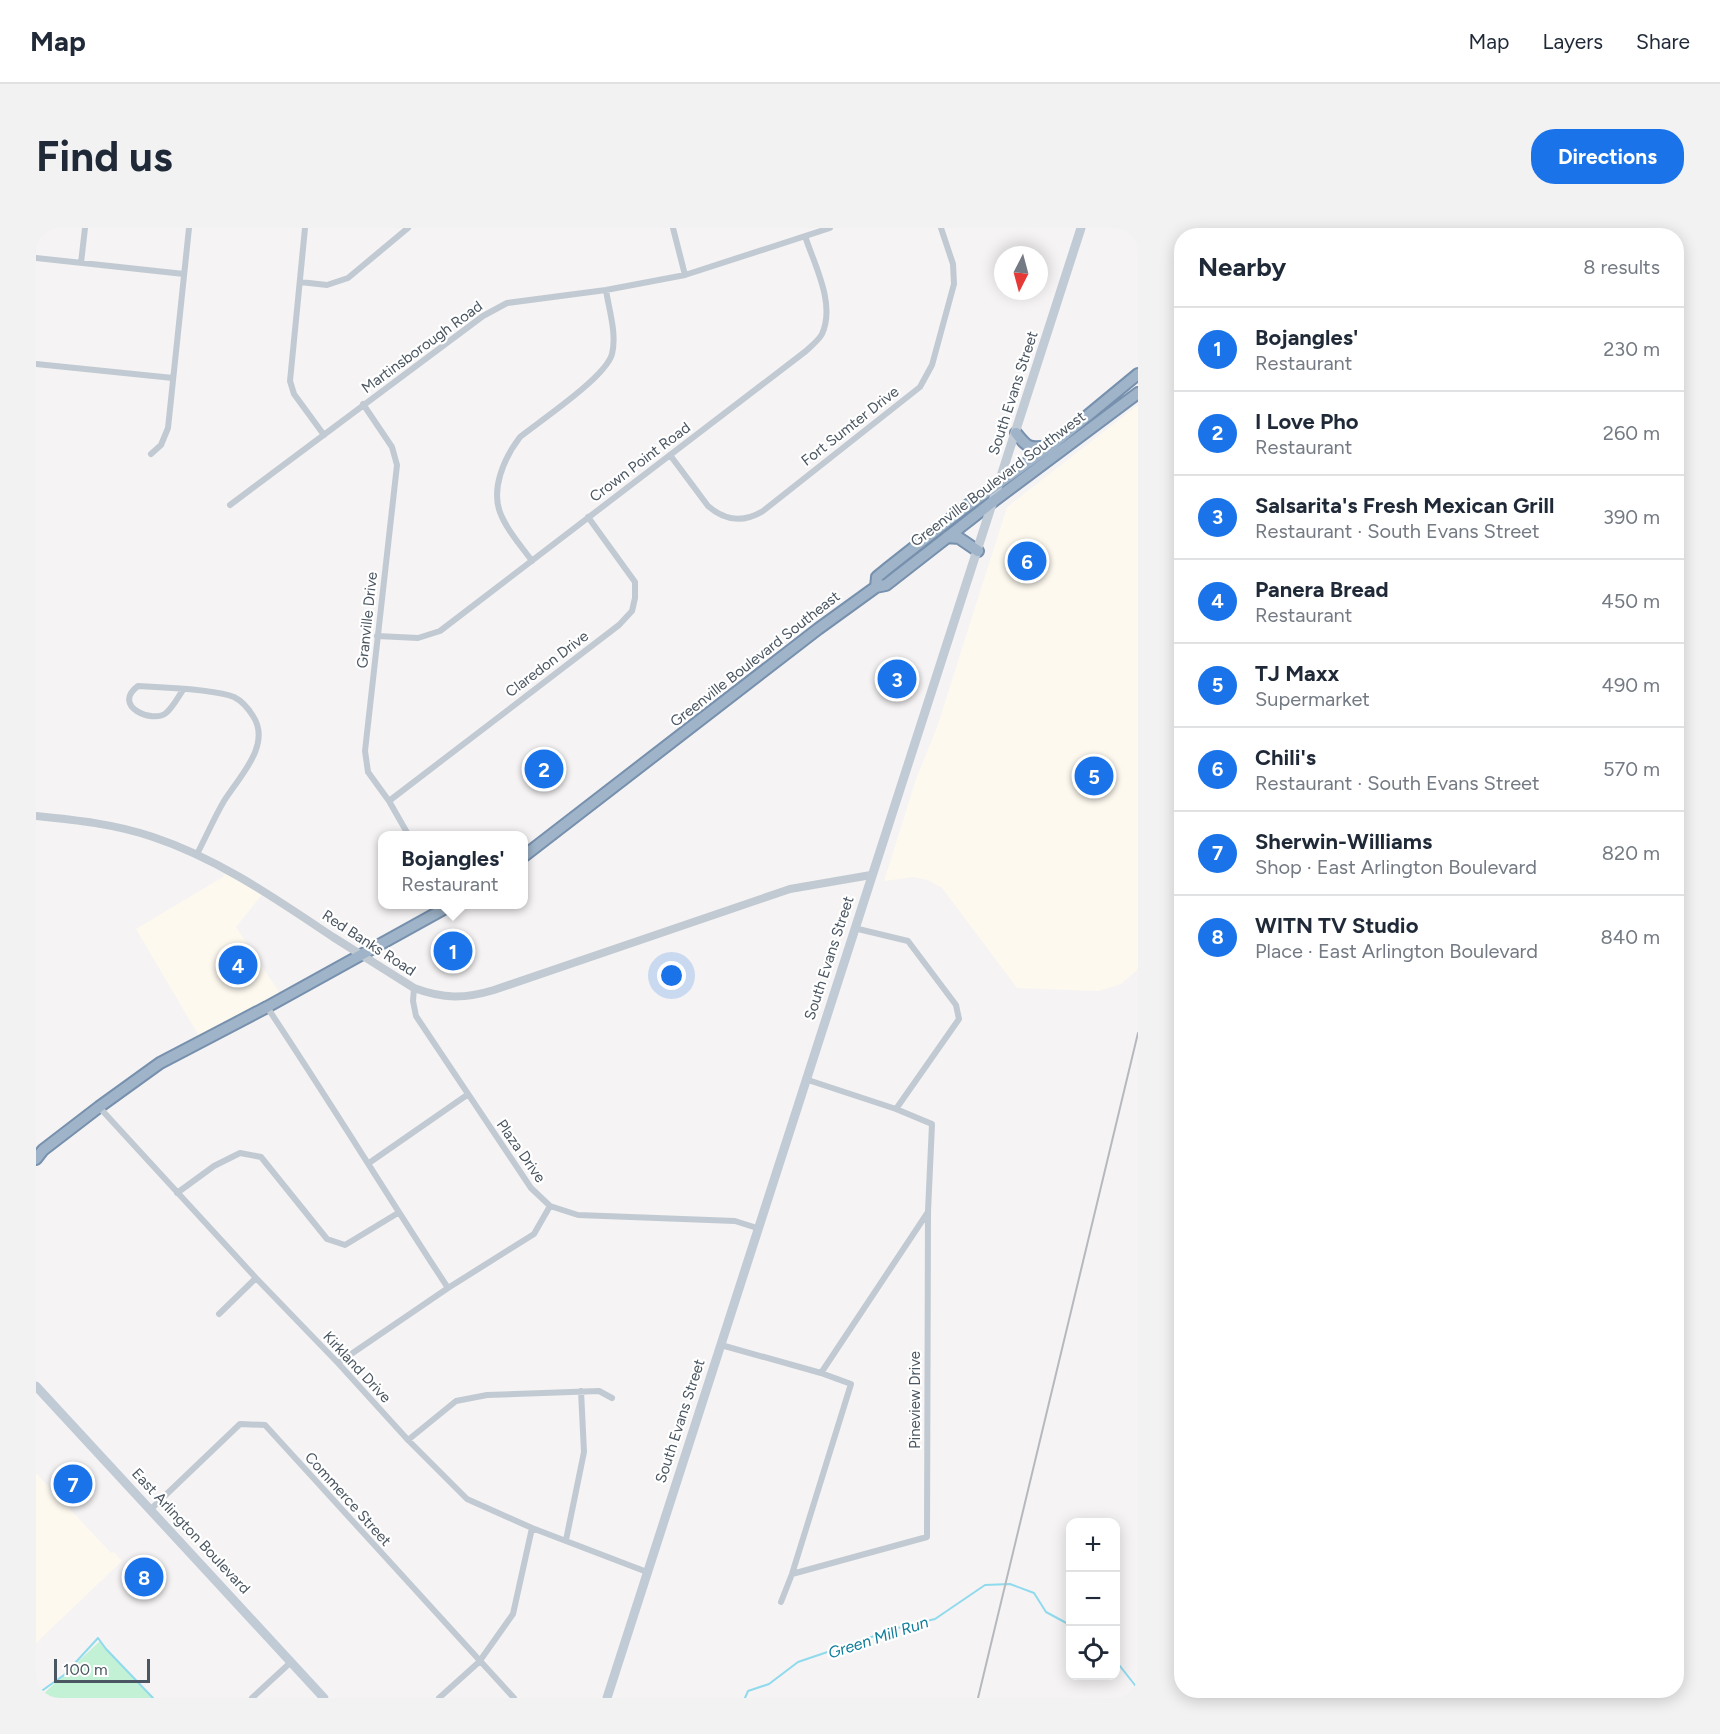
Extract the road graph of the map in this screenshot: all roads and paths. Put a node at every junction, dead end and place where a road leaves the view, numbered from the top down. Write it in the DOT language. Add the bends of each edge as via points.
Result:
graph roads {
  1 [pos="85,228"];
  2 [pos="189,228"];
  3 [pos="305,228"];
  4 [pos="408,228"];
  5 [pos="673,228"];
  6 [pos="830,228"];
  7 [pos="941,228"];
  8 [pos="1081,228"];
  9 [pos="805,236"];
  10 [pos="36,258"];
  11 [pos="81,263"];
  12 [pos="184,274"];
  13 [pos="685,275"];
  14 [pos="300,282"];
  15 [pos="606,290"];
  16 [pos="36,364"];
  17 [pos="1138,374"];
  18 [pos="173,378"];
  19 [pos="1138,393"];
  20 [pos="363,404"];
  21 [pos="1016,433"];
  22 [pos="324,435"];
  23 [pos="1052,445"];
  24 [pos="151,454"];
  25 [pos="670,455"];
  26 [pos="999,484"];
  27 [pos="995,500"];
  28 [pos="230,505"];
  29 [pos="588,517"];
  30 [pos="947,537"];
  31 [pos="978,551"];
  32 [pos="532,561"];
  33 [pos="876,587"];
  34 [pos="377,636"];
  35 [pos="183,690"];
  36 [pos="388,801"];
  37 [pos="36,816"];
  38 [pos="406,831"];
  39 [pos="528,853"];
  40 [pos="197,854"];
  41 [pos="871,875"];
  42 [pos="445,909"];
  43 [pos="854,928"];
  44 [pos="361,955"];
  45 [pos="414,988"];
  46 [pos="267,1008"];
  47 [pos="805,1079"];
  48 [pos="467,1095"];
  49 [pos="99,1107"];
  50 [pos="896,1109"];
  51 [pos="36,1159"];
  52 [pos="369,1163"];
  53 [pos="177,1193"];
  54 [pos="550,1206"];
  55 [pos="928,1211"];
  56 [pos="398,1213"];
  57 [pos="757,1228"];
  58 [pos="256,1278"];
  59 [pos="448,1288"];
  60 [pos="219,1314"];
  61 [pos="721,1345"];
  62 [pos="338,1363"];
  63 [pos="821,1373"];
  64 [pos="36,1386"];
  65 [pos="581,1391"];
  66 [pos="612,1398"];
  67 [pos="408,1440"];
  68 [pos="151,1509"];
  69 [pos="532,1528"];
  70 [pos="566,1540"];
  71 [pos="647,1572"];
  72 [pos="792,1574"];
  73 [pos="781,1602"];
  74 [pos="291,1662"];
  75 [pos="479,1662"];
  76 [pos="252,1698"];
  77 [pos="324,1698"];
  78 [pos="439,1698"];
  79 [pos="514,1698"];
  80 [pos="606,1698"];
  1 -- 11 [label="street"];
  2 -- 12 [label="street"];
  3 -- 14 [label="street"];
  4 -- 14 [label="street" via="348,278 327,285"];
  5 -- 13 [label="street"];
  6 -- 9 [label="street, Martinsborough Road"];
  7 -- 25 [label="street, Fort Sumter Drive" via="953,264 954,284 932,364 920,387 763,511 744,519 727,518 708,506"];
  8 -- 21 [label="main road, South Evans Street"];
  9 -- 13 [label="street, Martinsborough Road"];
  9 -- 25 [label="street, Crown Point Road" via="828,314 822,335"];
  10 -- 11 [label="street"];
  11 -- 12 [label="street"];
  12 -- 18 [label="street"];
  13 -- 15 [label="street, Martinsborough Road"];
  14 -- 22 [label="street" via="290,381 294,394"];
  15 -- 20 [label="street, Martinsborough Road" via="507,303 483,316"];
  15 -- 32 [label="street" via="614,339 612,356 599,374 520,437 501,471 497,490 501,516"];
  16 -- 18 [label="street"];
  17 -- 23 [label="highway, Greenville Boulevard Southwest"];
  18 -- 24 [label="street" via="168,428 161,445"];
  19 -- 27 [label="highway, Greenville Boulevard Southwest"];
  20 -- 22 [label="street, Martinsborough Road"];
  20 -- 34 [label="street, Granville Drive" via="392,447 397,465"];
  21 -- 23 [label="highway" via="1025,445 1033,448"];
  21 -- 26 [label="main road, South Evans Street"];
  22 -- 28 [label="street, Martinsborough Road"];
  23 -- 26 [label="highway, Greenville Boulevard Southwest"];
  25 -- 29 [label="street, Crown Point Road"];
  26 -- 27 [label="main road, South Evans Street"];
  26 -- 33 [label="highway, Greenville Boulevard Southeast" via="877,577"];
  27 -- 30 [label="highway, Greenville Boulevard Southwest"];
  27 -- 31 [label="main road, South Evans Street"];
  29 -- 32 [label="street, Crown Point Road"];
  29 -- 36 [label="street, Claredon Drive" via="635,582 632,611 619,625"];
  30 -- 31 [label="highway" via="959,538"];
  30 -- 33 [label="highway, Greenville Boulevard Southwest" via="886,585"];
  31 -- 41 [label="main road, South Evans Street"];
  32 -- 34 [label="street, Crown Point Road" via="440,631 418,638"];
  33 -- 39 [label="highway, Greenville Boulevard Southeast"];
  34 -- 36 [label="street, Granville Drive" via="365,751 368,772"];
  35 -- 35 [label="street" via="138,686 130,703 138,712 160,716 166,714"];
  35 -- 40 [label="street" via="233,697 244,704 259,730 256,751 223,802"];
  36 -- 38 [label="street, Granville Drive"];
  37 -- 40 [label="street, Red Banks Road" via="118,827"];
  40 -- 44 [label="street, Red Banks Road" via="252,884"];
  41 -- 43 [label="main road, South Evans Street"];
  41 -- 45 [label="street, Red Banks Road" via="790,888 466,998 450,998"];
  42 -- 44 [label="highway"];
  43 -- 47 [label="main road, South Evans Street"];
  43 -- 50 [label="street" via="908,941 956,1005 959,1019"];
  44 -- 45 [label="street, Red Banks Road"];
  44 -- 46 [label="highway"];
  45 -- 48 [label="street, Plaza Drive" via="416,1016"];
  46 -- 49 [label="highway" via="160,1063"];
  46 -- 52 [label="street"];
  47 -- 50 [label="street"];
  47 -- 57 [label="main road, South Evans Street"];
  48 -- 52 [label="street"];
  48 -- 54 [label="street, Plaza Drive" via="531,1188"];
  49 -- 51 [label="highway"];
  49 -- 53 [label="street, Kirkland Drive"];
  50 -- 55 [label="street, Pineview Drive" via="932,1124"];
  52 -- 56 [label="street"];
  53 -- 56 [label="street" via="240,1153 261,1157 327,1239 345,1245"];
  53 -- 58 [label="street, Kirkland Drive"];
  54 -- 57 [label="street, Plaza Drive" via="578,1215 735,1221"];
  54 -- 59 [label="street" via="534,1234"];
  55 -- 63 [label="street"];
  55 -- 72 [label="street, Pineview Drive" via="927,1537"];
  56 -- 59 [label="street"];
  57 -- 61 [label="main road, South Evans Street"];
  58 -- 60 [label="street"];
  58 -- 62 [label="street, Kirkland Drive"];
  59 -- 62 [label="street"];
  61 -- 63 [label="street"];
  61 -- 71 [label="main road, South Evans Street"];
  62 -- 67 [label="street, Kirkland Drive"];
  63 -- 72 [label="street" via="851,1384"];
  64 -- 68 [label="main road, East Arlington Boulevard"];
  65 -- 66 [label="street" via="599,1391"];
  65 -- 67 [label="street" via="487,1395 456,1401"];
  65 -- 70 [label="street" via="584,1452"];
  67 -- 69 [label="street, Kirkland Drive" via="467,1499"];
  68 -- 74 [label="main road, East Arlington Boulevard"];
  68 -- 75 [label="street, Commerce Street" via="240,1424 265,1425"];
  69 -- 70 [label="street, Kirkland Drive"];
  69 -- 75 [label="street" via="513,1614"];
  70 -- 71 [label="street, Kirkland Drive"];
  71 -- 80 [label="main road, South Evans Street"];
  72 -- 73 [label="street"];
  74 -- 76 [label="street"];
  74 -- 77 [label="main road, East Arlington Boulevard"];
  75 -- 78 [label="street"];
  75 -- 79 [label="street, Commerce Street"];
}
